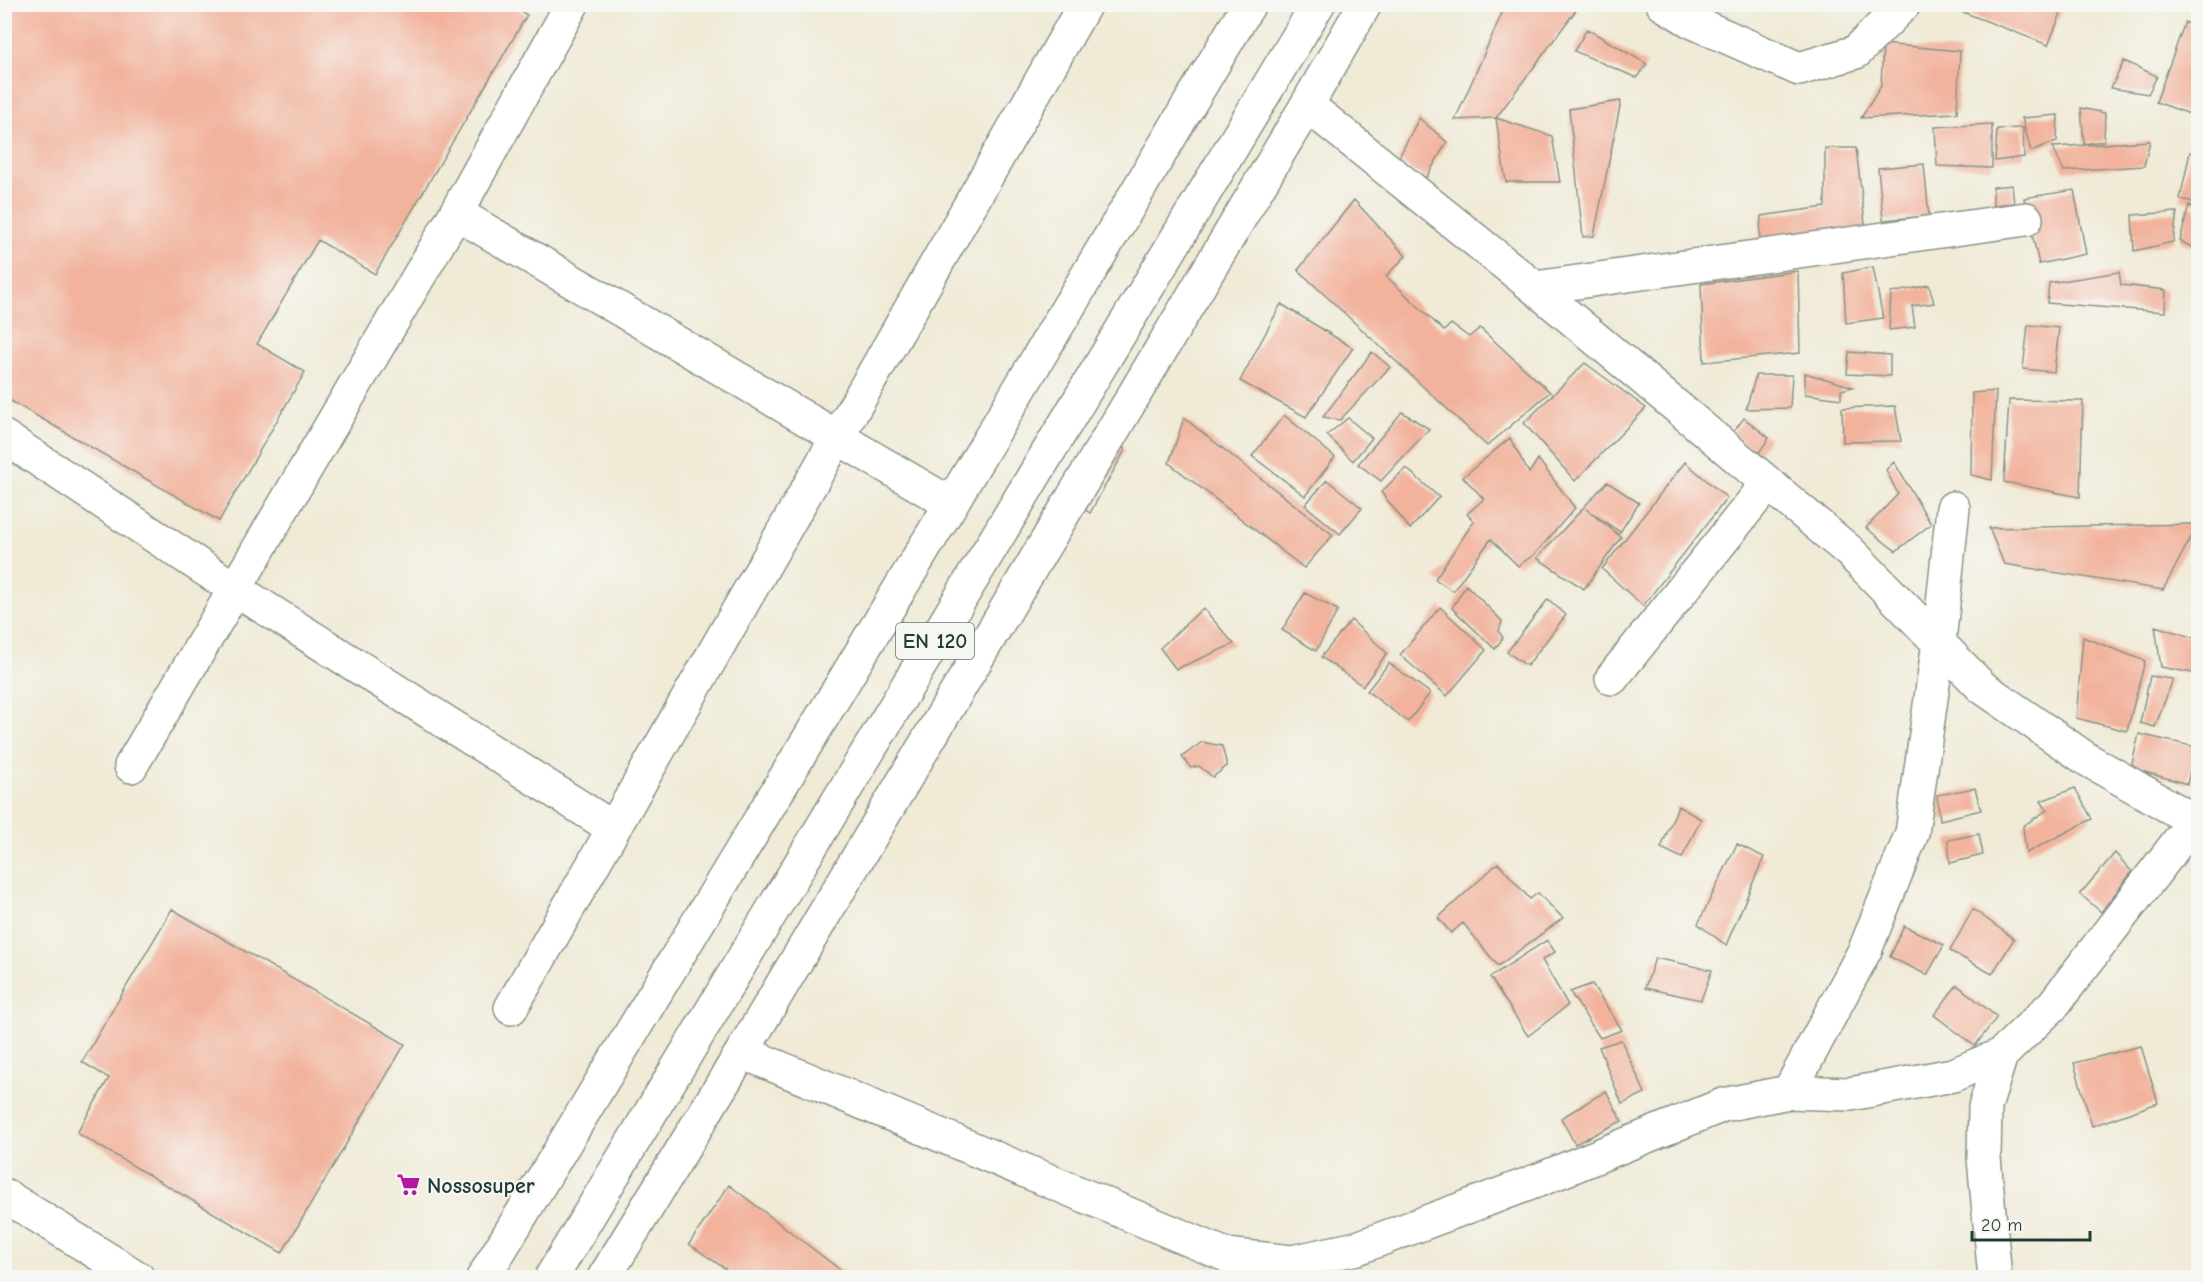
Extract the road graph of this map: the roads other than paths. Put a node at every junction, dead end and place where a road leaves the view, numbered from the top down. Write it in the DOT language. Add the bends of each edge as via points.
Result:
graph roads {
  1 [pos="572,4"];
  2 [pos="1084,4"];
  3 [pos="1249,4"];
  4 [pos="1318,4"];
  5 [pos="1365,4"];
  6 [pos="1663,4"];
  7 [pos="1904,4"];
  8 [pos="1307,105"];
  9 [pos="456,213"];
  10 [pos="2026,219"];
  11 [pos="1535,288"];
  12 [pos="4,436"];
  13 [pos="837,437"];
  14 [pos="1768,483"];
  15 [pos="951,504"];
  16 [pos="1953,507"];
  17 [pos="235,589"];
  18 [pos="1939,642"];
  19 [pos="1612,678"];
  20 [pos="131,766"];
  21 [pos="2198,820"];
  22 [pos="613,828"];
  23 [pos="511,1008"];
  24 [pos="742,1052"];
  25 [pos="2001,1055"];
  26 [pos="1789,1092"];
  27 [pos="4,1195"];
  28 [pos="1226,1256"];
  29 [pos="138,1278"];
  30 [pos="483,1278"];
  31 [pos="551,1278"];
  32 [pos="604,1278"];
  33 [pos="1259,1278"];
  34 [pos="1995,1278"];
  1 -- 9 [label="street"];
  2 -- 13 [label="street"];
  3 -- 15 [label="street"];
  4 -- 31 [label="street, EN 120"];
  5 -- 8 [label="street"];
  6 -- 7 [label="street" via="1691,21 1799,69 1856,52"];
  8 -- 11 [label="street"];
  8 -- 24 [label="street"];
  9 -- 13 [label="street"];
  9 -- 17 [label="street"];
  10 -- 11 [label="street"];
  11 -- 14 [label="street"];
  12 -- 17 [label="street"];
  13 -- 15 [label="street"];
  13 -- 22 [label="street"];
  14 -- 18 [label="street" via="1849,551"];
  14 -- 19 [label="street"];
  15 -- 30 [label="street"];
  16 -- 18 [label="street"];
  17 -- 20 [label="street"];
  17 -- 22 [label="street"];
  18 -- 21 [label="street" via="1982,687 2088,760"];
  18 -- 26 [label="street" via="1912,833 1865,950"];
  21 -- 25 [label="street" via="2053,1005"];
  22 -- 23 [label="street"];
  24 -- 28 [label="street"];
  24 -- 32 [label="street"];
  25 -- 26 [label="street" via="1953,1075 1850,1094"];
  25 -- 34 [label="street" via="1984,1107 1984,1158"];
  26 -- 28 [label="street" via="1723,1105 1357,1248 1292,1263"];
  27 -- 29 [label="street"];
  28 -- 33 [label="street"];
}
